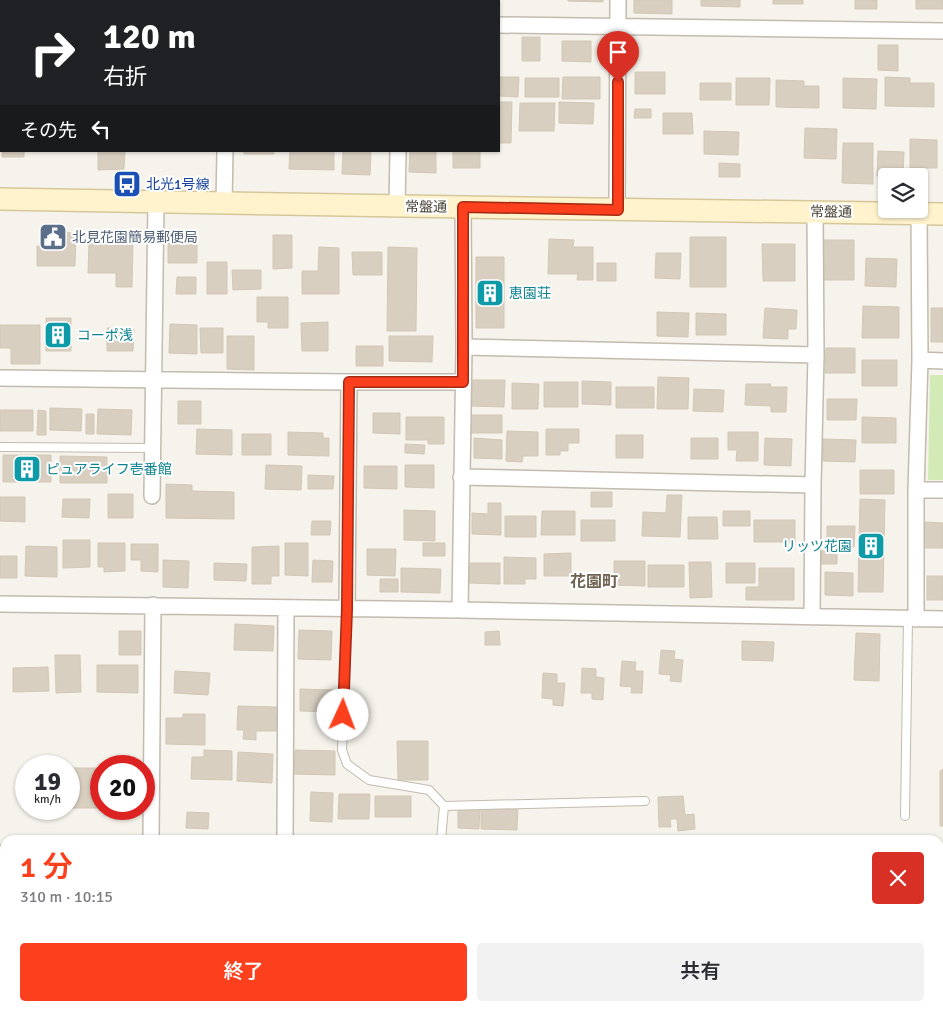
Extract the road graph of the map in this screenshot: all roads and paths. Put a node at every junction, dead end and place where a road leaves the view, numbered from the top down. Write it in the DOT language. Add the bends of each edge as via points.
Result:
graph roads {
  1 [pos="618,0"];
  2 [pos="500,25"];
  3 [pos="618,26"];
  4 [pos="943,31"];
  5 [pos="225,152"];
  6 [pos="398,152"];
  7 [pos="0,199"];
  8 [pos="156,201"];
  9 [pos="224,203"];
  10 [pos="397,206"];
  11 [pos="463,207"];
  12 [pos="618,210"];
  13 [pos="815,212"];
  14 [pos="878,213"];
  15 [pos="928,214"];
  16 [pos="943,214"];
  17 [pos="919,218"];
  18 [pos="464,346"];
  19 [pos="816,355"];
  20 [pos="920,360"];
  21 [pos="943,360"];
  22 [pos="0,378"];
  23 [pos="154,381"];
  24 [pos="349,382"];
  25 [pos="463,382"];
  26 [pos="0,447"];
  27 [pos="152,448"];
  28 [pos="461,477"];
  29 [pos="813,485"];
  30 [pos="916,490"];
  31 [pos="943,490"];
  32 [pos="152,496"];
  33 [pos="0,604"];
  34 [pos="153,605"];
  35 [pos="286,608"];
  36 [pos="347,609"];
  37 [pos="460,610"];
  38 [pos="812,617"];
  39 [pos="912,619"];
  40 [pos="943,619"];
  41 [pos="644,800"];
  42 [pos="444,806"];
  43 [pos="905,816"];
  44 [pos="151,835"];
  45 [pos="285,835"];
  46 [pos="441,835"];
  1 -- 3 [label="street"];
  2 -- 3 [label="street"];
  3 -- 4 [label="street"];
  3 -- 12 [label="street"];
  5 -- 9 [label="street"];
  6 -- 10 [label="street"];
  7 -- 8 [label="main road, 常盤通"];
  8 -- 9 [label="main road, 常盤通"];
  8 -- 23 [label="street"];
  9 -- 10 [label="main road, 常盤通"];
  10 -- 11 [label="main road, 常盤通"];
  11 -- 12 [label="main road, 常盤通"];
  11 -- 18 [label="street"];
  12 -- 13 [label="main road, 常盤通"];
  13 -- 14 [label="main road, 常盤通"];
  13 -- 19 [label="street"];
  15 -- 16 [label="main road, 常盤通"];
  17 -- 20 [label="street"];
  18 -- 19 [label="street"];
  18 -- 25 [label="street"];
  19 -- 29 [label="street"];
  20 -- 21 [label="street"];
  20 -- 30 [label="street"];
  22 -- 23 [label="street"];
  23 -- 24 [label="street"];
  23 -- 27 [label="street"];
  24 -- 25 [label="street"];
  24 -- 36 [label="street"];
  25 -- 28 [label="street"];
  26 -- 27 [label="lane"];
  27 -- 32 [label="street"];
  28 -- 29 [label="street"];
  28 -- 37 [label="street"];
  29 -- 38 [label="street"];
  30 -- 31 [label="street"];
  30 -- 39 [label="street"];
  33 -- 34 [label="street"];
  34 -- 35 [label="street"];
  34 -- 44 [label="street"];
  35 -- 36 [label="street"];
  35 -- 45 [label="street"];
  36 -- 37 [label="street"];
  36 -- 42 [label="lane" via="342,750 347,764 369,780 429,790"];
  37 -- 38 [label="street"];
  38 -- 39 [label="street"];
  39 -- 40 [label="street"];
  39 -- 43 [label="lane"];
  41 -- 42 [label="lane"];
  42 -- 46 [label="lane"];
}
